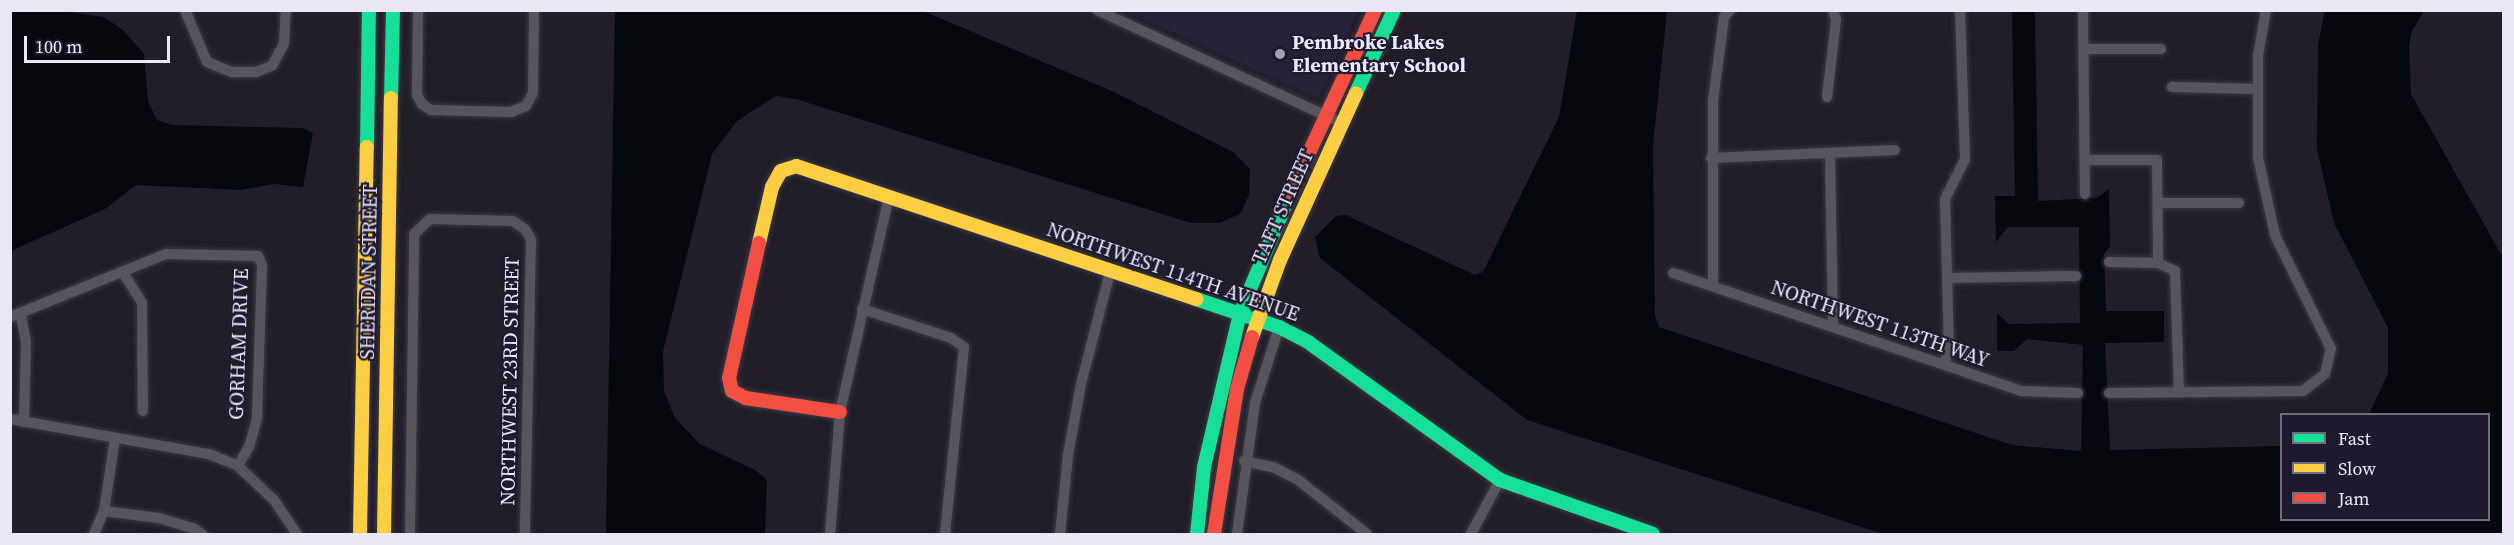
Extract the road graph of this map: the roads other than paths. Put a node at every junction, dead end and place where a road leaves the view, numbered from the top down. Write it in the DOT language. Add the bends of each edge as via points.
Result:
graph roads {
  1 [pos="185,10"];
  2 [pos="286,10"];
  3 [pos="369,10"];
  4 [pos="393,10"];
  5 [pos="418,10"];
  6 [pos="534,10"];
  7 [pos="1097,10"];
  8 [pos="1375,10"];
  9 [pos="1394,10"];
  10 [pos="1833,10"];
  11 [pos="1960,10"];
  12 [pos="2083,10"];
  13 [pos="2266,10"];
  14 [pos="1727,14"];
  15 [pos="1358,46"];
  16 [pos="2085,49"];
  17 [pos="2161,50"];
  18 [pos="1374,53"];
  19 [pos="2172,87"];
  20 [pos="2257,89"];
  21 [pos="1827,97"];
  22 [pos="1325,116"];
  23 [pos="1342,123"];
  24 [pos="1895,150"];
  25 [pos="1830,153"];
  26 [pos="1711,158"];
  27 [pos="2087,160"];
  28 [pos="2085,194"];
  29 [pos="889,196"];
  30 [pos="2157,203"];
  31 [pos="2239,203"];
  32 [pos="2109,262"];
  33 [pos="2158,263"];
  34 [pos="1111,269"];
  35 [pos="1673,273"];
  36 [pos="124,274"];
  37 [pos="2076,276"];
  38 [pos="1947,278"];
  39 [pos="1713,286"];
  40 [pos="862,309"];
  41 [pos="1240,313"];
  42 [pos="16,317"];
  43 [pos="1257,320"];
  44 [pos="1279,327"];
  45 [pos="1833,327"];
  46 [pos="1944,364"];
  47 [pos="2179,392"];
  48 [pos="2078,393"];
  49 [pos="2109,393"];
  50 [pos="143,411"];
  51 [pos="840,412"];
  52 [pos="10,420"];
  53 [pos="24,422"];
  54 [pos="115,438"];
  55 [pos="1244,461"];
  56 [pos="238,466"];
  57 [pos="1500,480"];
  58 [pos="104,511"];
  59 [pos="94,534"];
  60 [pos="202,534"];
  61 [pos="297,534"];
  62 [pos="360,534"];
  63 [pos="384,534"];
  64 [pos="410,534"];
  65 [pos="525,534"];
  66 [pos="830,534"];
  67 [pos="945,534"];
  68 [pos="1060,534"];
  69 [pos="1197,534"];
  70 [pos="1214,534"];
  71 [pos="1237,534"];
  72 [pos="1367,534"];
  73 [pos="1470,534"];
  74 [pos="1653,534"];
  1 -- 2 [label="street" via="207,62 219,69 256,72 272,66 280,56"];
  3 -- 62 [label="street, SHERIDAN STREET"];
  4 -- 63 [label="street, SHERIDAN STREET"];
  5 -- 6 [label="street" via="417,95 422,104 430,110 511,112 526,106 533,93"];
  7 -- 22 [label="street"];
  8 -- 15 [label="street, TAFT STREET"];
  9 -- 18 [label="street, TAFT STREET"];
  10 -- 21 [label="street" via="1836,20"];
  11 -- 38 [label="street" via="1965,159 1945,199"];
  12 -- 16 [label="street"];
  13 -- 20 [label="street"];
  14 -- 26 [label="street" via="1713,101"];
  15 -- 18 [label="street"];
  15 -- 22 [label="street, TAFT STREET"];
  16 -- 17 [label="street"];
  16 -- 27 [label="street"];
  18 -- 23 [label="street, TAFT STREET"];
  19 -- 20 [label="street"];
  20 -- 47 [label="street" via="2258,158 2276,235 2331,349 2325,374 2303,391"];
  22 -- 23 [label="street"];
  22 -- 41 [label="street, TAFT STREET"];
  23 -- 43 [label="street, TAFT STREET"];
  24 -- 25 [label="street"];
  25 -- 26 [label="street"];
  25 -- 45 [label="street"];
  26 -- 39 [label="street"];
  27 -- 28 [label="street"];
  27 -- 30 [label="street" via="2157,160"];
  29 -- 34 [label="street, NORTHWEST 114TH AVENUE"];
  29 -- 40 [label="street"];
  29 -- 51 [label="street, NORTHWEST 114TH AVENUE" via="796,166 781,171 772,187 749,274 729,378 732,391 746,398"];
  30 -- 31 [label="street"];
  30 -- 33 [label="street"];
  32 -- 33 [label="street"];
  33 -- 47 [label="street" via="2175,272"];
  34 -- 41 [label="street, NORTHWEST 114TH AVENUE"];
  34 -- 68 [label="street" via="1081,384 1068,455"];
  35 -- 39 [label="street, NORTHWEST 113TH WAY"];
  36 -- 42 [label="street"];
  36 -- 50 [label="street" via="142,303"];
  36 -- 56 [label="street, GORHAM DRIVE" via="166,254 258,256 262,265 257,418 250,445"];
  37 -- 38 [label="street"];
  38 -- 46 [label="street" via="1949,350"];
  39 -- 45 [label="street, NORTHWEST 113TH WAY"];
  40 -- 51 [label="street"];
  40 -- 67 [label="street" via="951,338 964,347"];
  41 -- 43 [label="street, NORTHWEST 114TH AVENUE"];
  41 -- 69 [label="street, TAFT STREET" via="1203,467"];
  42 -- 53 [label="street" via="26,341"];
  43 -- 44 [label="street, NORTHWEST 114TH AVENUE"];
  43 -- 70 [label="street, TAFT STREET" via="1237,389"];
  44 -- 55 [label="street" via="1255,404"];
  44 -- 57 [label="street, NORTHWEST 114TH AVENUE" via="1308,342"];
  45 -- 46 [label="street, NORTHWEST 113TH WAY"];
  46 -- 48 [label="street, NORTHWEST 113TH WAY" via="2022,391"];
  47 -- 49 [label="street"];
  51 -- 66 [label="street"];
  52 -- 53 [label="street"];
  53 -- 54 [label="street"];
  54 -- 56 [label="street" via="209,454"];
  54 -- 58 [label="street"];
  55 -- 71 [label="street"];
  55 -- 72 [label="street" via="1273,467 1297,479"];
  56 -- 61 [label="street" via="274,500"];
  57 -- 73 [label="street"];
  57 -- 74 [label="street, NORTHWEST 114TH AVENUE"];
  58 -- 59 [label="street"];
  58 -- 60 [label="street" via="159,518"];
  64 -- 65 [label="street, NORTHWEST 23RD STREET" via="414,234 430,219 513,221 525,229 531,240"];
}
